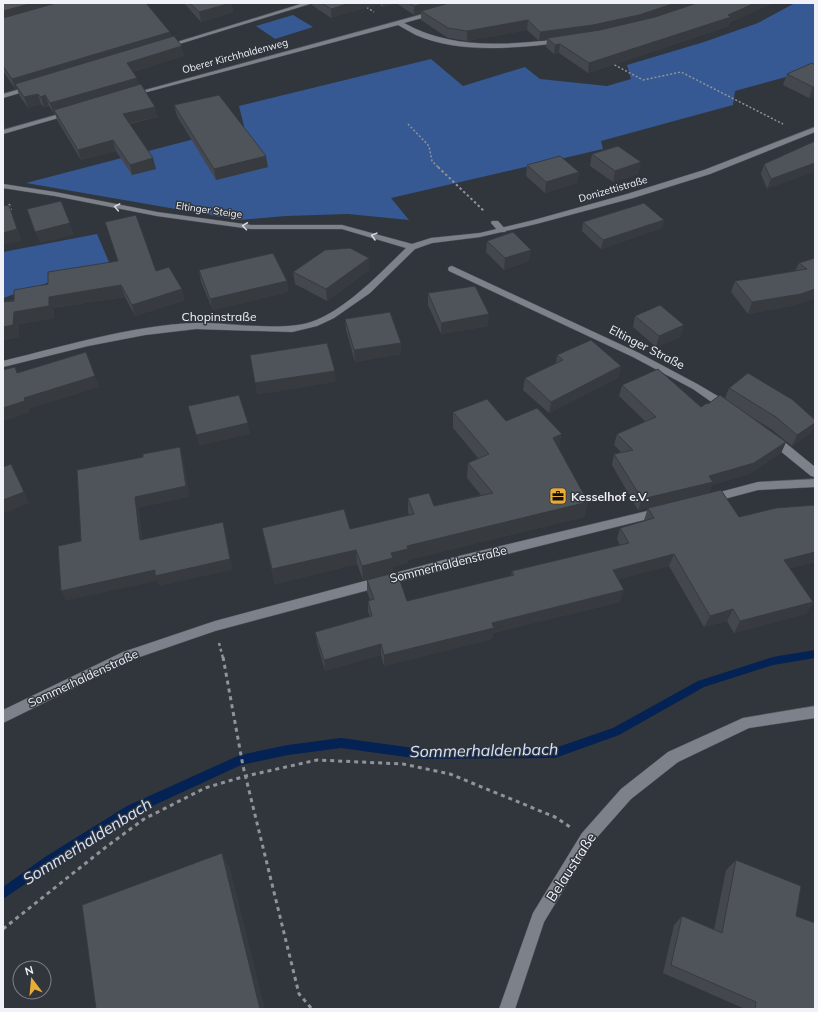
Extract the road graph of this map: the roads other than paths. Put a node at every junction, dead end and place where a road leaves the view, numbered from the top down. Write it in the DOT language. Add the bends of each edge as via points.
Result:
graph roads {
  1 [pos="310,3"];
  2 [pos="443,11"];
  3 [pos="397,22"];
  4 [pos="564,41"];
  5 [pos="153,50"];
  6 [pos="41,85"];
  7 [pos="3,96"];
  8 [pos="123,97"];
  9 [pos="78,110"];
  10 [pos="815,129"];
  11 [pos="3,132"];
  12 [pos="3,186"];
  13 [pos="495,223"];
  14 [pos="502,230"];
  15 [pos="412,247"];
  16 [pos="452,268"];
  17 [pos="3,364"];
  18 [pos="734,412"];
  19 [pos="766,433"];
  20 [pos="815,473"];
  21 [pos="815,483"];
  22 [pos="696,502"];
  23 [pos="673,508"];
  24 [pos="815,712"];
  25 [pos="3,717"];
  26 [pos="507,1009"];
  1 -- 5 [label="street"];
  2 -- 3 [label="street, Oberer Kirchhaldenweg"];
  3 -- 4 [label="street" via="420,34 468,44 493,46"];
  3 -- 8 [label="street, Oberer Kirchhaldenweg"];
  6 -- 7 [label="street"];
  9 -- 11 [label="street"];
  10 -- 14 [label="street, Donizettistraße" via="707,172 630,196"];
  15 -- 12 [label="street, Eltinger Steige, one-way" via="342,227 252,227 157,214"];
  13 -- 14 [label="street"];
  14 -- 15 [label="street, Donizettistraße" via="431,241"];
  15 -- 17 [label="street, Chopinstraße" via="367,291 331,316 314,324 292,329 196,326 145,332"];
  16 -- 18 [label="street, Eltinger Straße" via="636,355 696,387"];
  19 -- 20 [label="street"];
  21 -- 22 [label="street" via="758,486"];
  23 -- 25 [label="street, Sommerhaldenstraße" via="455,562 215,626 127,656"];
  24 -- 26 [label="street, Belaustraße" via="748,722 673,757 626,794 587,838 538,918"];
}
